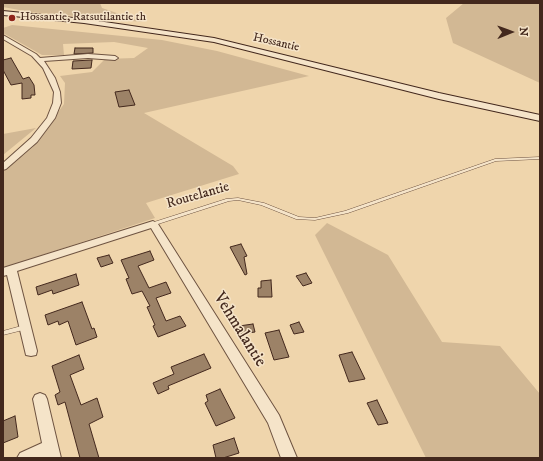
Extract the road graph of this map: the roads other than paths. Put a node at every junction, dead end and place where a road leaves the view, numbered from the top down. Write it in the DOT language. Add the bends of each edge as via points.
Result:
graph roads {
  1 [pos="3,12"];
  2 [pos="5,39"];
  3 [pos="115,58"];
  4 [pos="39,60"];
  5 [pos="540,118"];
  6 [pos="540,158"];
  7 [pos="3,168"];
  8 [pos="153,224"];
  9 [pos="7,271"];
  10 [pos="25,328"];
  11 [pos="3,333"];
  12 [pos="31,351"];
  13 [pos="40,400"];
  14 [pos="52,452"];
  15 [pos="25,458"];
  16 [pos="289,458"];
  1 -- 5 [label="main road, Hossantie" via="84,20 214,40 439,96"];
  2 -- 4 [label="street"];
  3 -- 4 [label="street" via="88,56"];
  4 -- 7 [label="street" via="58,92 57,103 51,118 34,140"];
  6 -- 8 [label="lane, Routelantie" via="496,160 346,212 315,219 298,218 247,199 238,199"];
  8 -- 9 [label="street, Routelantie"];
  8 -- 16 [label="street, Vehmalantie" via="274,420"];
  9 -- 10 [label="street"];
  10 -- 11 [label="lane"];
  10 -- 12 [label="street"];
  13 -- 14 [label="street"];
  14 -- 15 [label="street"];
}
